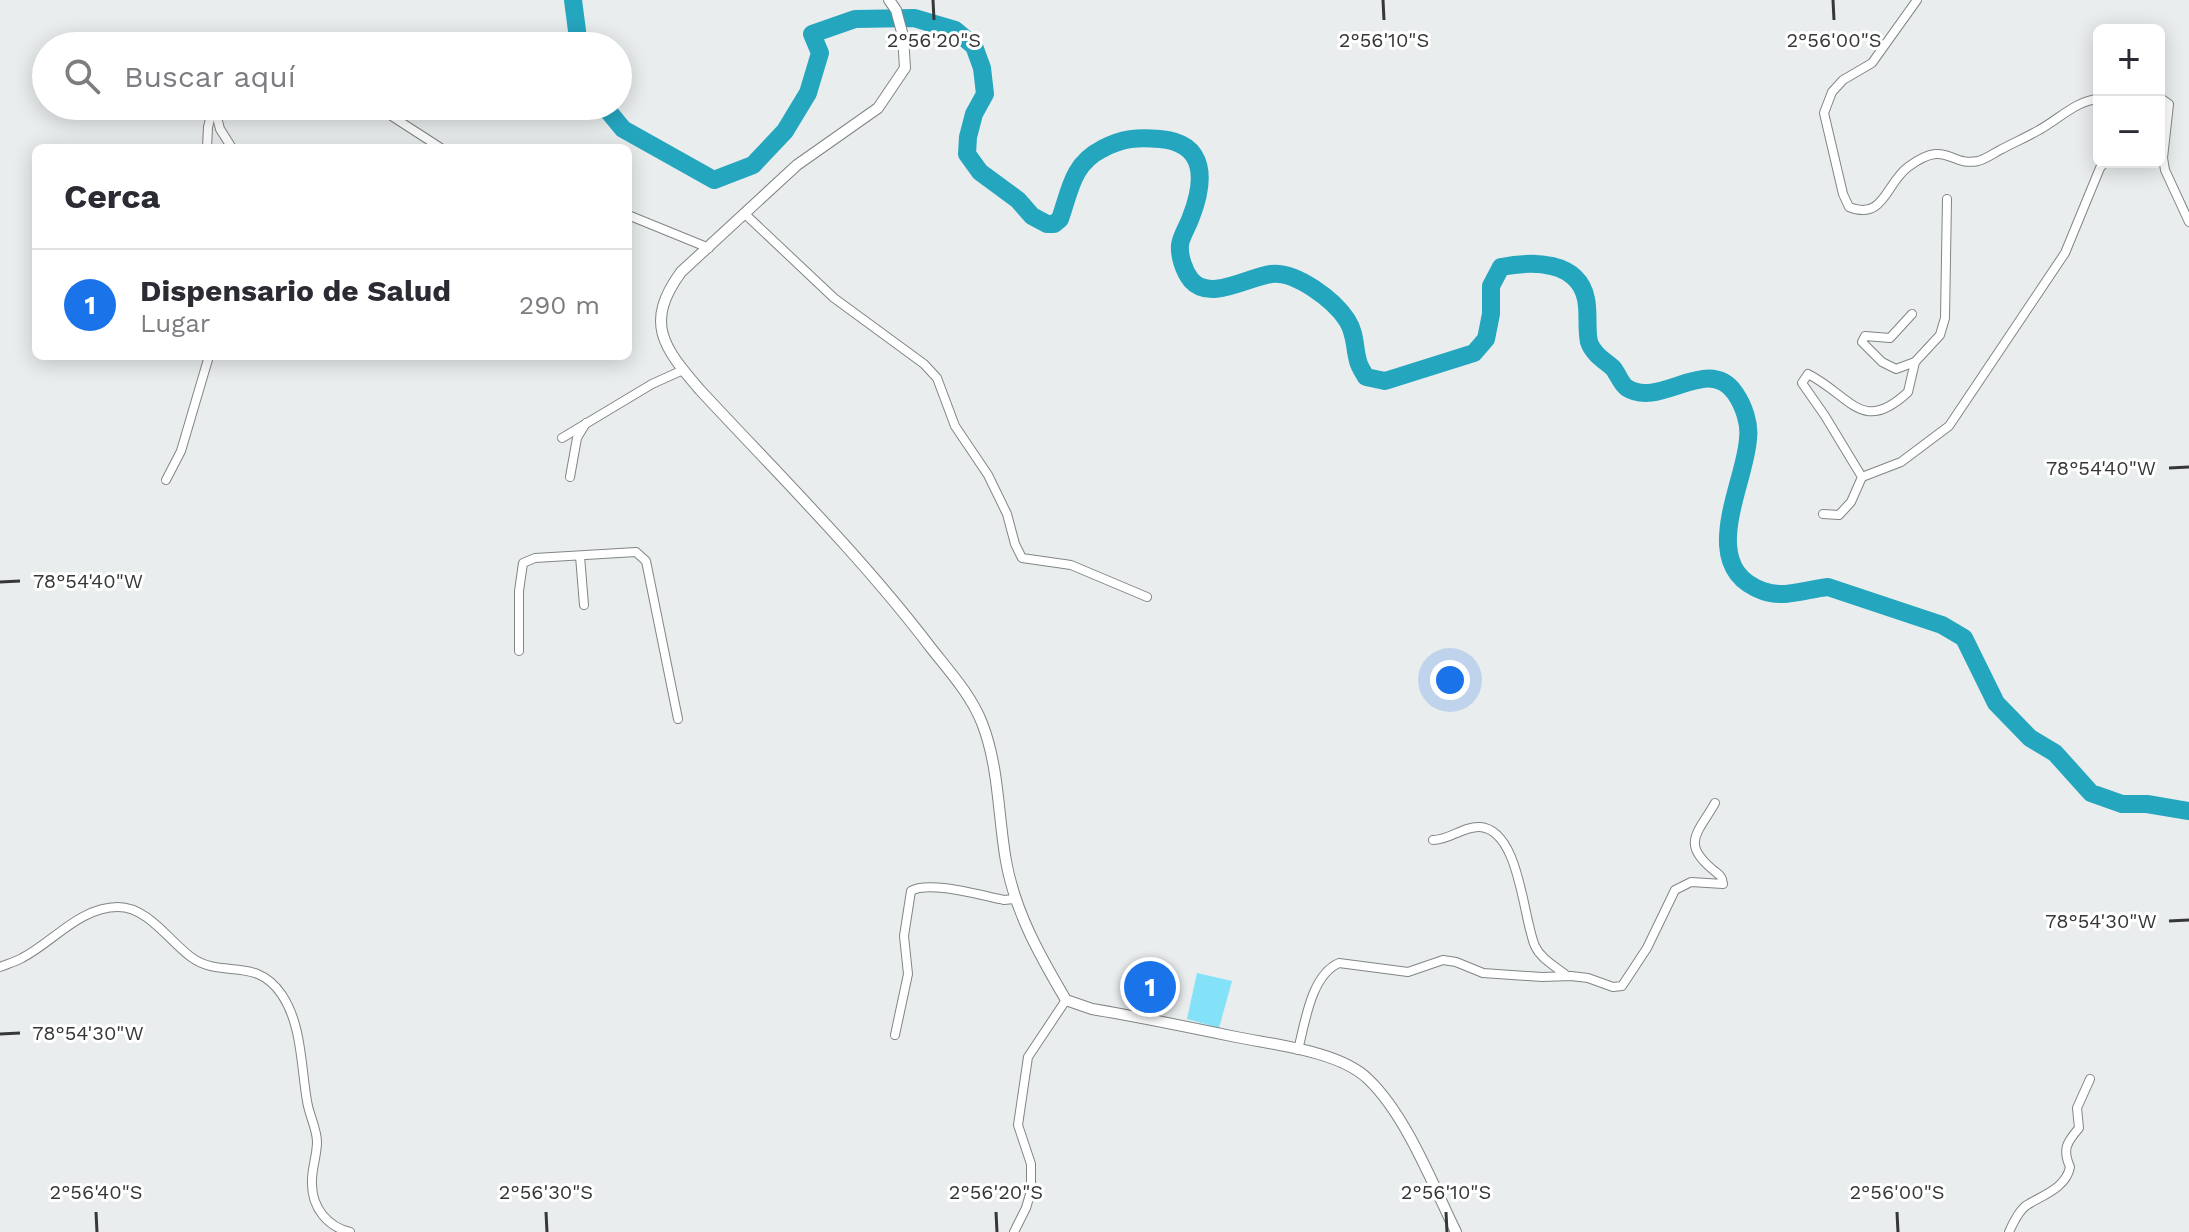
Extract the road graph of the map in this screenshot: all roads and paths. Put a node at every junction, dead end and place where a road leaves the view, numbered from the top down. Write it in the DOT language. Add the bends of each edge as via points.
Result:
graph roads {
  1 [pos="889,0"];
  2 [pos="1917,0"];
  3 [pos="2093,99"];
  4 [pos="2165,101"];
  5 [pos="210,120"];
  6 [pos="217,120"];
  7 [pos="398,120"];
  8 [pos="2165,140"];
  9 [pos="207,144"];
  10 [pos="229,144"];
  11 [pos="435,144"];
  12 [pos="2100,168"];
  13 [pos="2165,168"];
  14 [pos="1947,199"];
  15 [pos="746,215"];
  16 [pos="632,217"];
  17 [pos="2189,222"];
  18 [pos="709,248"];
  19 [pos="1912,314"];
  20 [pos="208,360"];
  21 [pos="1915,362"];
  22 [pos="683,370"];
  23 [pos="586,422"];
  24 [pos="562,438"];
  25 [pos="570,477"];
  26 [pos="1862,477"];
  27 [pos="166,480"];
  28 [pos="1823,514"];
  29 [pos="580,556"];
  30 [pos="1147,597"];
  31 [pos="584,605"];
  32 [pos="519,651"];
  33 [pos="678,719"];
  34 [pos="1715,803"];
  35 [pos="1433,840"];
  36 [pos="1014,899"];
  37 [pos="0,967"];
  38 [pos="1566,976"];
  39 [pos="1066,1000"];
  40 [pos="895,1035"];
  41 [pos="1298,1050"];
  42 [pos="2090,1079"];
  43 [pos="350,1232"];
  44 [pos="1014,1232"];
  45 [pos="1456,1232"];
  46 [pos="2009,1232"];
  1 -- 15 [label="street" via="896,10 905,68 878,108 797,165"];
  2 -- 3 [label="street" via="1872,63 1832,92 1824,113 1849,207 1862,213 1870,210 1905,168 1926,155 1979,161"];
  4 -- 8 [label="street"];
  5 -- 9 [label="street"];
  6 -- 10 [label="street"];
  7 -- 11 [label="street"];
  12 -- 26 [label="street" via="2065,253 1949,426 1901,462"];
  13 -- 17 [label="street"];
  14 -- 21 [label="street" via="1945,318 1940,335"];
  15 -- 18 [label="street"];
  15 -- 30 [label="street" via="834,298 937,378 955,426 1007,514 1022,558 1071,565"];
  16 -- 18 [label="street"];
  18 -- 22 [label="street" via="681,272 662,306 666,343"];
  19 -- 21 [label="street" via="1890,338 1865,336 1862,342 1896,369"];
  20 -- 27 [label="street" via="181,451"];
  21 -- 26 [label="street" via="1908,392 1882,412 1867,412 1828,384 1808,374 1803,378"];
  22 -- 23 [label="street"];
  22 -- 36 [label="street" via="899,606 971,699 989,746"];
  23 -- 24 [label="street"];
  23 -- 25 [label="street" via="577,438"];
  26 -- 28 [label="street" via="1839,515"];
  29 -- 31 [label="street"];
  29 -- 32 [label="street" via="523,563"];
  29 -- 33 [label="street" via="636,552 646,561"];
  34 -- 38 [label="street" via="1694,848 1723,884 1691,882 1675,890 1622,986"];
  35 -- 38 [label="street" via="1470,828 1494,833 1513,860 1535,946"];
  36 -- 39 [label="street"];
  36 -- 40 [label="street" via="933,887 911,891 904,936 908,974"];
  37 -- 43 [label="street" via="23,958 84,915 118,907 140,913 207,966 245,969 268,979 293,1020 317,1141 311,1186 320,1214 336,1229"];
  38 -- 41 [label="street" via="1483,973 1443,960 1408,972 1339,963 1313,994"];
  39 -- 41 [label="street"];
  39 -- 44 [label="street" via="1028,1057 1018,1125 1031,1164 1031,1191"];
  41 -- 45 [label="street" via="1343,1063 1382,1093"];
  42 -- 46 [label="street" via="2077,1108 2079,1128 2066,1144 2070,1167 2065,1181 2025,1206"];
}
